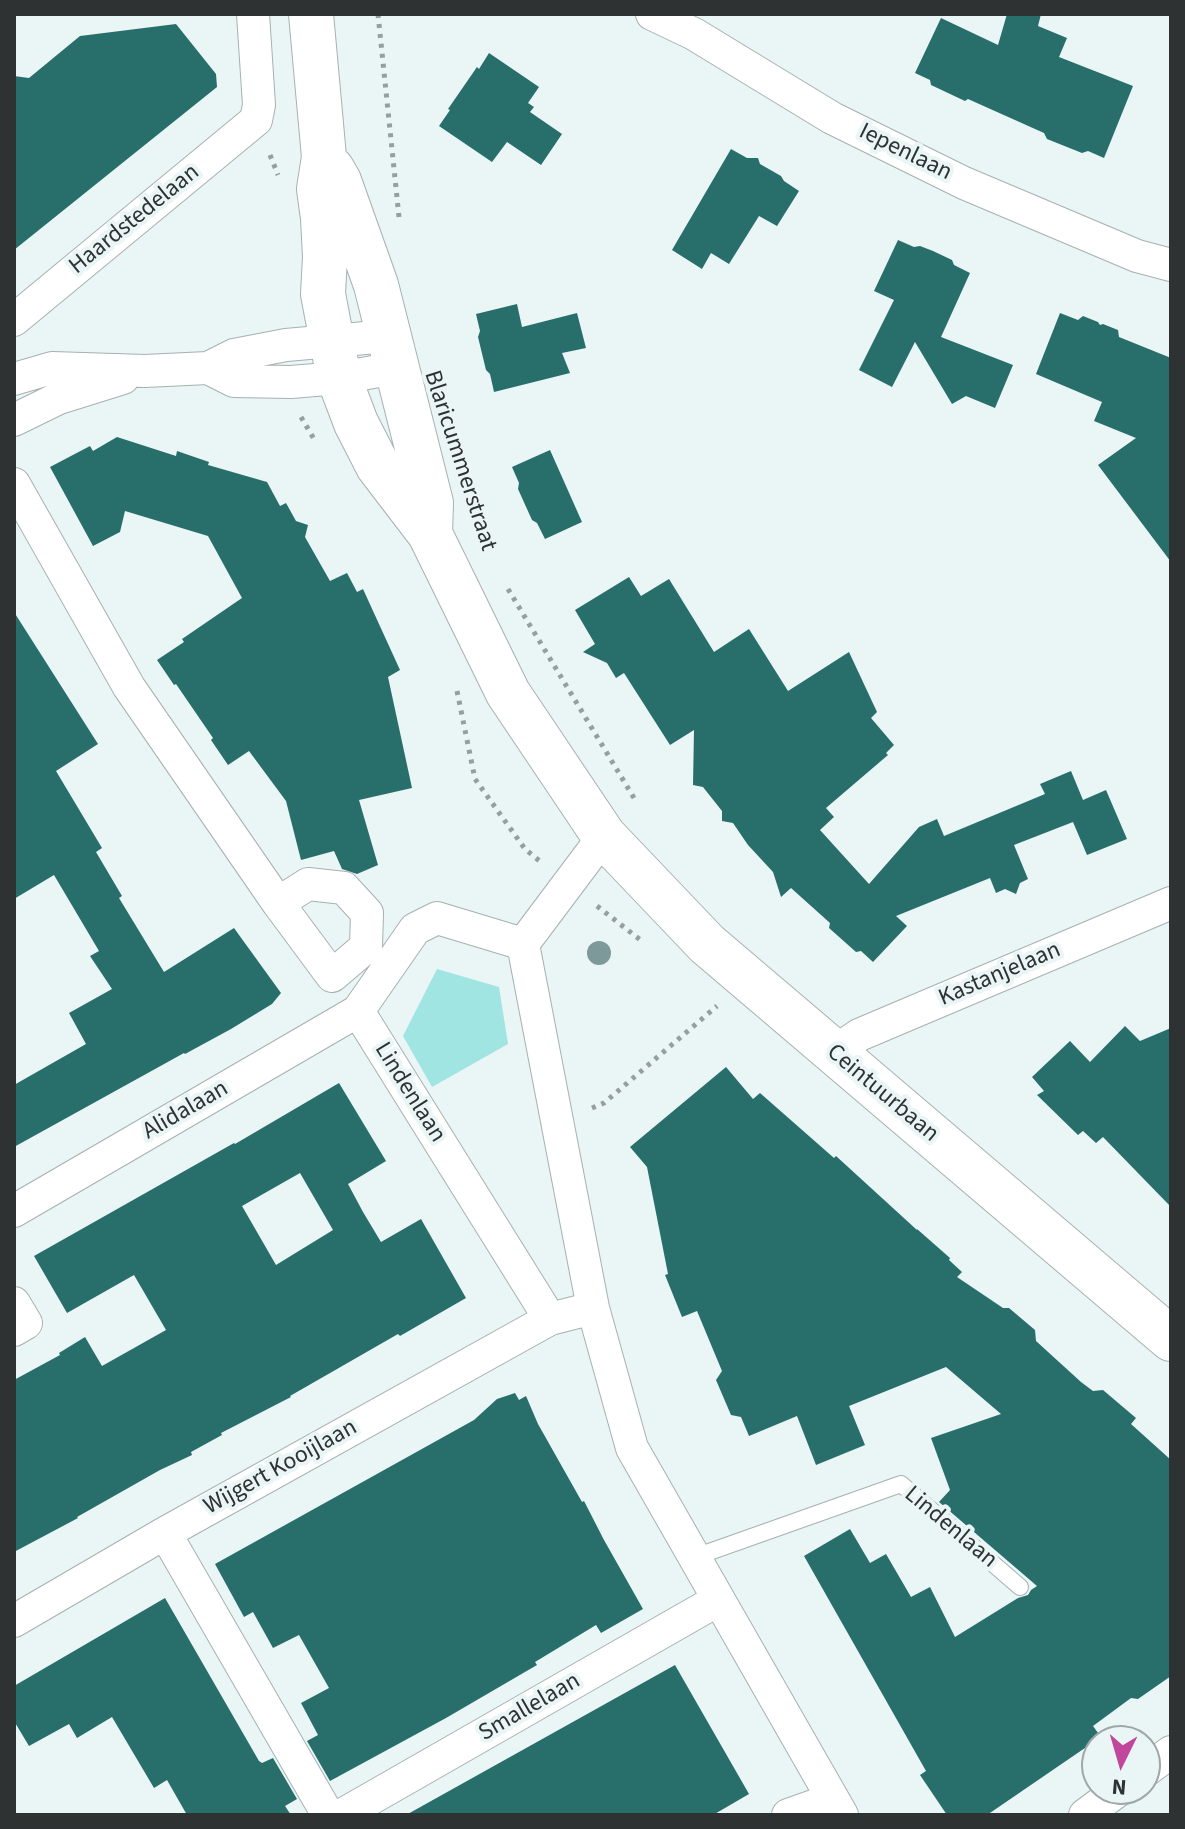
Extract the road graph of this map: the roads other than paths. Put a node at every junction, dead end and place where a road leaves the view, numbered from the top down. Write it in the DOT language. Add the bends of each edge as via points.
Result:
graph roads {
  1 [pos="253,14"];
  2 [pos="311,14"];
  3 [pos="652,14"];
  4 [pos="324,157"];
  5 [pos="1171,265"];
  6 [pos="14,320"];
  7 [pos="392,352"];
  8 [pos="335,359"];
  9 [pos="145,371"];
  10 [pos="14,379"];
  11 [pos="14,420"];
  12 [pos="14,484"];
  13 [pos="430,534"];
  14 [pos="604,836"];
  15 [pos="278,903"];
  16 [pos="1171,903"];
  17 [pos="523,944"];
  18 [pos="358,1011"];
  19 [pos="833,1053"];
  20 [pos="14,1211"];
  21 [pos="14,1303"];
  22 [pos="593,1308"];
  23 [pos="550,1319"];
  24 [pos="14,1330"];
  25 [pos="1171,1339"];
  26 [pos="165,1533"];
  27 [pos="695,1557"];
  28 [pos="1020,1587"];
  29 [pos="718,1600"];
  30 [pos="14,1621"];
  31 [pos="838,1807"];
  32 [pos="328,1815"];
  33 [pos="342,1815"];
  34 [pos="788,1815"];
  1 -- 6 [label="street, Haardstedelaan" via="256,120"];
  2 -- 4 [label="main road, Blaricummerstraat"];
  3 -- 5 [label="street, Iepenlaan" via="832,118 964,183 1137,256"];
  4 -- 7 [label="main road, Blaricummerstraat" via="339,181 376,285"];
  4 -- 8 [label="main road, Blaricummerstraat" via="319,189 323,294"];
  7 -- 8 [label="street"];
  7 -- 13 [label="main road, Blaricummerstraat" via="431,503"];
  8 -- 9 [label="street" via="291,382 234,381 208,368"];
  8 -- 13 [label="main road, Blaricummerstraat" via="356,423 378,466"];
  9 -- 10 [label="street" via="52,368"];
  9 -- 11 [label="street" via="59,398"];
  12 -- 15 [label="street" via="129,687"];
  13 -- 14 [label="main road, Blaricummerstraat" via="508,693"];
  14 -- 17 [label="street"];
  14 -- 19 [label="main road, Ceintuurbaan" via="707,944"];
  16 -- 19 [label="street, Kastanjelaan" via="859,1035"];
  17 -- 18 [label="street" via="437,918 415,929"];
  17 -- 22 [label="street"];
  18 -- 20 [label="street, Alidalaan"];
  18 -- 23 [label="street, Lindenlaan"];
  19 -- 25 [label="main road, Ceintuurbaan"];
  21 -- 24 [label="street" via="26,1323"];
  22 -- 23 [label="street"];
  22 -- 27 [label="street" via="632,1448"];
  23 -- 26 [label="street, Wijgert Kooijlaan"];
  26 -- 30 [label="street, Wijgert Kooijlaan"];
  26 -- 32 [label="street"];
  27 -- 28 [label="lane, Lindenlaan" via="901,1484"];
  27 -- 29 [label="street"];
  29 -- 31 [label="street"];
  29 -- 33 [label="street, Smallelaan"];
  31 -- 34 [label="street"];
}
